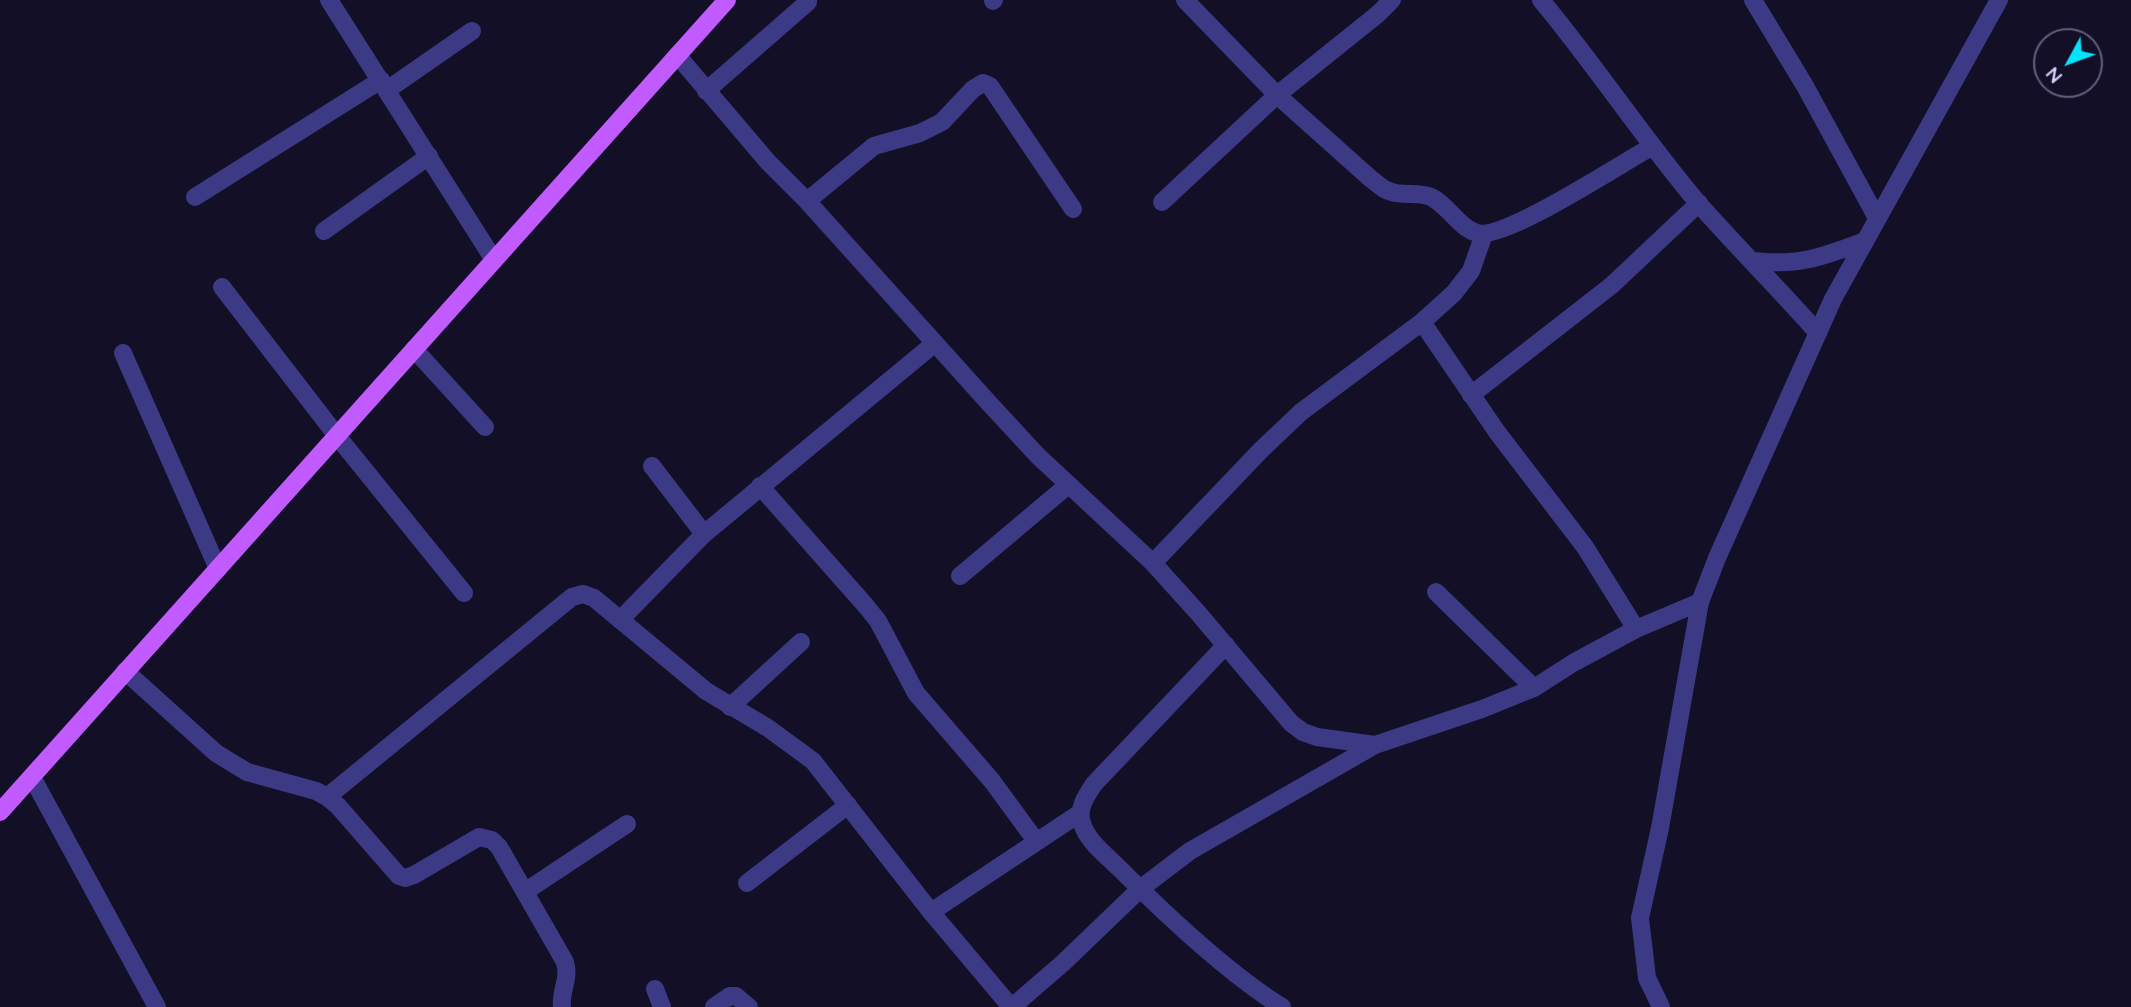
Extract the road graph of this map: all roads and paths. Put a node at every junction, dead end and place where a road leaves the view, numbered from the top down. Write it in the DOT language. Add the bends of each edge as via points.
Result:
graph roads {
  1 [pos="329,0"];
  2 [pos="727,0"];
  3 [pos="1185,0"];
  4 [pos="1392,0"];
  5 [pos="1541,0"];
  6 [pos="1753,0"];
  7 [pos="1999,0"];
  8 [pos="808,2"];
  9 [pos="472,31"];
  10 [pos="677,55"];
  11 [pos="384,85"];
  12 [pos="706,90"];
  13 [pos="1277,95"];
  14 [pos="1653,145"];
  15 [pos="429,156"];
  16 [pos="195,197"];
  17 [pos="807,201"];
  18 [pos="1162,202"];
  19 [pos="1699,203"];
  20 [pos="1073,209"];
  21 [pos="1877,218"];
  22 [pos="324,231"];
  23 [pos="1484,234"];
  24 [pos="1865,241"];
  25 [pos="494,260"];
  26 [pos="1753,261"];
  27 [pos="222,287"];
  28 [pos="1422,322"];
  29 [pos="1818,333"];
  30 [pos="935,343"];
  31 [pos="414,349"];
  32 [pos="123,353"];
  33 [pos="1471,395"];
  34 [pos="485,427"];
  35 [pos="337,436"];
  36 [pos="652,466"];
  37 [pos="1068,485"];
  38 [pos="760,486"];
  39 [pos="704,534"];
  40 [pos="1153,563"];
  41 [pos="218,569"];
  42 [pos="960,576"];
  43 [pos="1436,592"];
  44 [pos="464,593"];
  45 [pos="1700,602"];
  46 [pos="620,620"];
  47 [pos="1636,629"];
  48 [pos="801,642"];
  49 [pos="1226,645"];
  50 [pos="125,671"];
  51 [pos="1534,688"];
  52 [pos="730,707"];
  53 [pos="1375,745"];
  54 [pos="32,777"];
  55 [pos="327,797"];
  56 [pos="848,805"];
  57 [pos="0,812"];
  58 [pos="1080,813"];
  59 [pos="627,824"];
  60 [pos="1036,841"];
  61 [pos="747,883"];
  62 [pos="1140,889"];
  63 [pos="526,891"];
  64 [pos="931,912"];
  65 [pos="655,989"];
  66 [pos="157,1007"];
  67 [pos="562,1007"];
  68 [pos="662,1007"];
  69 [pos="714,1007"];
  70 [pos="749,1007"];
  71 [pos="1012,1007"];
  72 [pos="1282,1007"];
  73 [pos="1661,1007"];
  1 -- 11 [label="street"];
  2 -- 10 [label="main road"];
  3 -- 13 [label="street"];
  4 -- 13 [label="street"];
  5 -- 14 [label="street"];
  6 -- 21 [label="street"];
  7 -- 21 [label="street"];
  8 -- 12 [label="street"];
  9 -- 11 [label="street"];
  10 -- 12 [label="street"];
  10 -- 25 [label="main road"];
  11 -- 15 [label="street"];
  11 -- 16 [label="street"];
  12 -- 17 [label="street"];
  13 -- 18 [label="street"];
  13 -- 23 [label="street" via="1387,191 1434,198 1474,232"];
  14 -- 19 [label="street"];
  14 -- 23 [label="street" via="1529,217"];
  15 -- 22 [label="street"];
  15 -- 25 [label="street"];
  17 -- 20 [label="street" via="874,146 942,122 982,83 990,86"];
  17 -- 30 [label="street"];
  19 -- 26 [label="street"];
  19 -- 33 [label="street" via="1612,285"];
  21 -- 24 [label="street"];
  23 -- 28 [label="street" via="1465,281"];
  24 -- 26 [label="street" via="1805,262"];
  24 -- 29 [label="street"];
  25 -- 31 [label="main road"];
  26 -- 29 [label="street"];
  27 -- 35 [label="street"];
  28 -- 33 [label="street"];
  28 -- 40 [label="street" via="1301,412"];
  29 -- 45 [label="street"];
  30 -- 37 [label="street"];
  30 -- 38 [label="street"];
  31 -- 34 [label="street"];
  31 -- 35 [label="main road"];
  32 -- 41 [label="street"];
  33 -- 47 [label="street" via="1585,547"];
  35 -- 41 [label="main road"];
  35 -- 44 [label="street"];
  36 -- 39 [label="street"];
  37 -- 40 [label="street"];
  37 -- 42 [label="street"];
  38 -- 39 [label="street"];
  38 -- 60 [label="street" via="878,621 916,693 992,781"];
  39 -- 46 [label="street"];
  40 -- 49 [label="street"];
  41 -- 50 [label="main road"];
  43 -- 51 [label="street"];
  45 -- 47 [label="street"];
  45 -- 73 [label="street" via="1640,918 1647,978"];
  46 -- 52 [label="street"];
  46 -- 55 [label="street" via="594,598 572,597"];
  47 -- 51 [label="street"];
  48 -- 52 [label="street"];
  49 -- 53 [label="street" via="1303,732"];
  49 -- 58 [label="street" via="1094,784"];
  50 -- 54 [label="main road"];
  50 -- 55 [label="street" via="230,763"];
  51 -- 53 [label="street"];
  52 -- 56 [label="street" via="801,750"];
  53 -- 62 [label="street" via="1190,851"];
  54 -- 57 [label="main road"];
  54 -- 66 [label="street"];
  55 -- 63 [label="street" via="399,876 414,875 479,837 499,847"];
  56 -- 61 [label="street"];
  56 -- 64 [label="street"];
  58 -- 60 [label="street"];
  58 -- 62 [label="street" via="1091,840"];
  59 -- 63 [label="street"];
  60 -- 64 [label="street"];
  62 -- 71 [label="street"];
  62 -- 72 [label="street" via="1256,990"];
  63 -- 67 [label="street" via="565,962 568,972"];
  64 -- 71 [label="street"];
  65 -- 68 [label="street"];
  69 -- 70 [label="street" via="736,996"];
}
